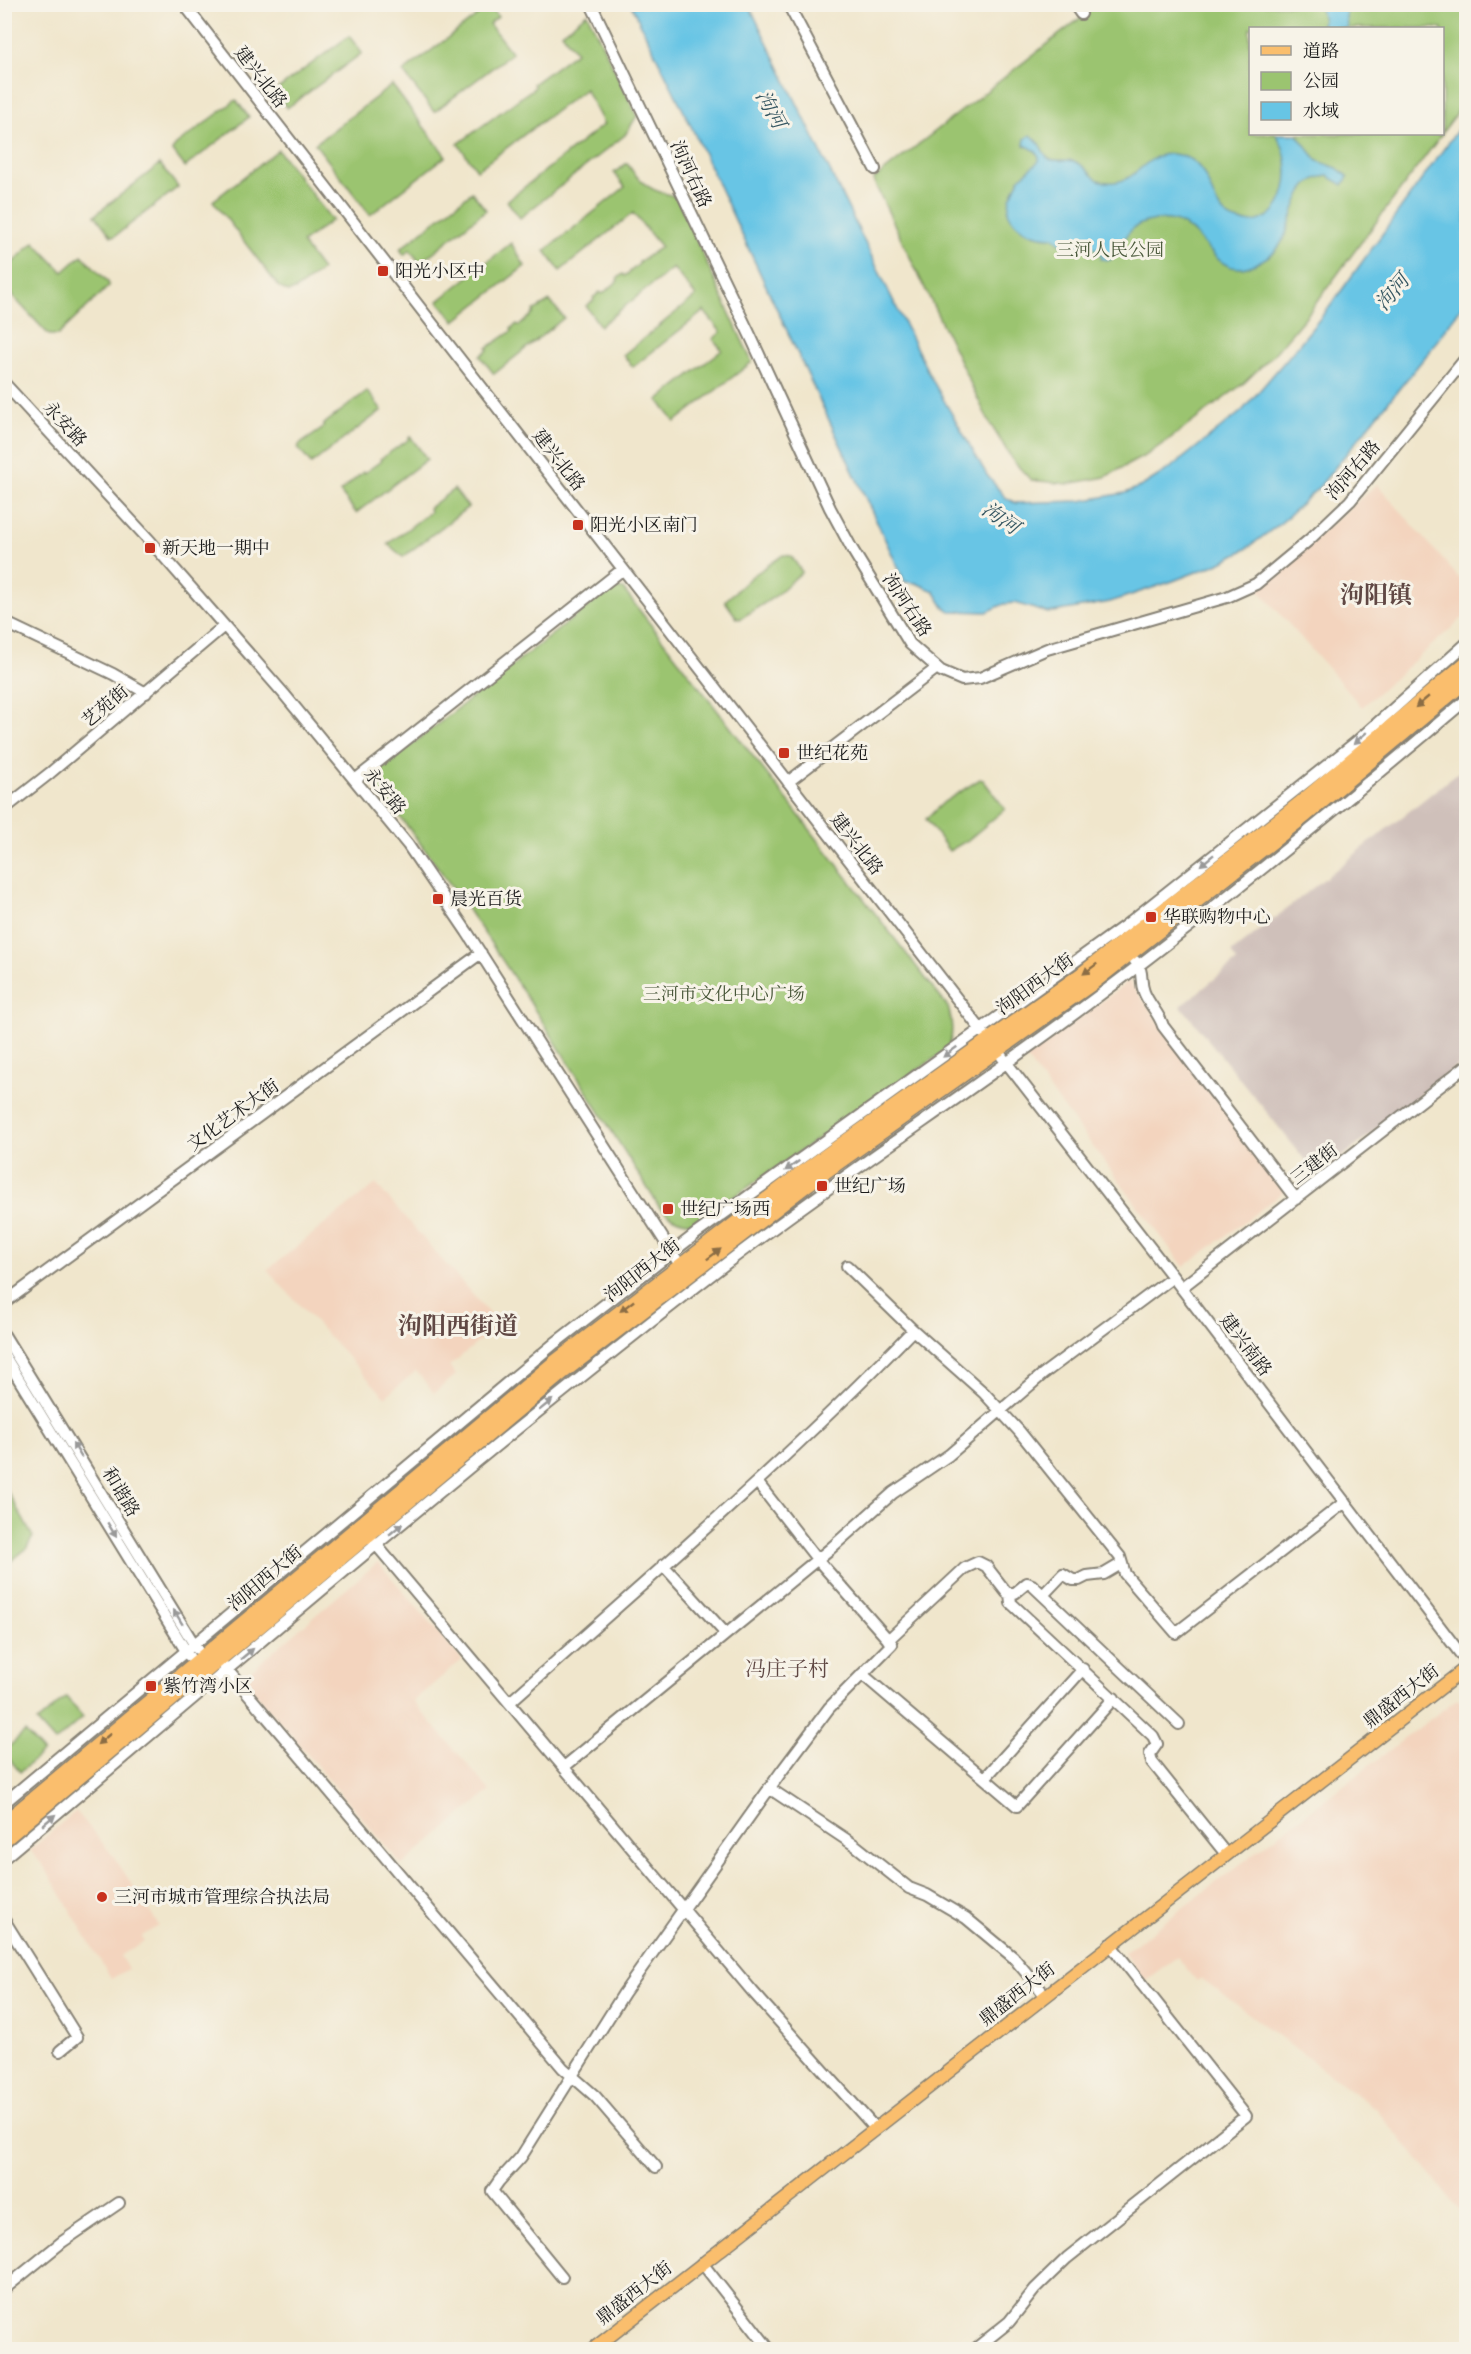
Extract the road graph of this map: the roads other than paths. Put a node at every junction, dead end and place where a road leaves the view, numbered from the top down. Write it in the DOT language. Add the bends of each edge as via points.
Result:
graph roads {
  1 [pos="184,4"];
  2 [pos="591,4"];
  3 [pos="788,4"];
  4 [pos="1074,4"];
  5 [pos="1081,14"];
  6 [pos="875,169"];
  7 [pos="1467,358"];
  8 [pos="4,383"];
  9 [pos="623,569"];
  10 [pos="4,622"];
  11 [pos="224,626"];
  12 [pos="1467,644"];
  13 [pos="1467,664"];
  14 [pos="937,668"];
  15 [pos="1467,680"];
  16 [pos="146,693"];
  17 [pos="1467,700"];
  18 [pos="355,780"];
  19 [pos="788,782"];
  20 [pos="4,809"];
  21 [pos="481,953"];
  22 [pos="1134,959"];
  23 [pos="993,1046"];
  24 [pos="1467,1065"];
  25 [pos="1296,1199"];
  26 [pos="676,1258"];
  27 [pos="847,1266"];
  28 [pos="1173,1277"];
  29 [pos="1182,1288"];
  30 [pos="4,1303"];
  31 [pos="913,1330"];
  32 [pos="4,1335"];
  33 [pos="4,1354"];
  34 [pos="1000,1411"];
  35 [pos="757,1482"];
  36 [pos="1345,1502"];
  37 [pos="372,1540"];
  38 [pos="817,1559"];
  39 [pos="1121,1564"];
  40 [pos="663,1565"];
  41 [pos="1010,1594"];
  42 [pos="1043,1594"];
  43 [pos="726,1634"];
  44 [pos="888,1640"];
  45 [pos="204,1661"];
  46 [pos="1467,1661"];
  47 [pos="1467,1668"];
  48 [pos="1083,1669"];
  49 [pos="862,1674"];
  50 [pos="1114,1698"];
  51 [pos="510,1702"];
  52 [pos="1179,1724"];
  53 [pos="564,1767"];
  54 [pos="985,1778"];
  55 [pos="769,1788"];
  56 [pos="4,1803"];
  57 [pos="4,1824"];
  58 [pos="4,1839"];
  59 [pos="1226,1854"];
  60 [pos="4,1858"];
  61 [pos="684,1909"];
  62 [pos="4,1920"];
  63 [pos="1110,1944"];
  64 [pos="1045,1995"];
  65 [pos="60,2051"];
  66 [pos="573,2077"];
  67 [pos="875,2128"];
  68 [pos="656,2167"];
  69 [pos="119,2203"];
  70 [pos="702,2263"];
  71 [pos="562,2277"];
  72 [pos="4,2289"];
  73 [pos="592,2349"];
  74 [pos="770,2349"];
  75 [pos="975,2349"];
  1 -- 9 [label="street, 建兴北路"];
  2 -- 14 [label="street, 泃河右路" via="830,508 898,627 910,644"];
  3 -- 6 [label="street"];
  4 -- 5 [label="street"];
  7 -- 14 [label="street, 泃河右路" via="1350,501 1256,584 1227,597 1047,650 980,678 962,680"];
  8 -- 11 [label="street, 永安路"];
  9 -- 18 [label="street"];
  9 -- 19 [label="street, 建兴北路"];
  10 -- 16 [label="street"];
  11 -- 16 [label="street, 艺苑街"];
  11 -- 18 [label="street, 永安路"];
  12 -- 23 [label="street, one-way" via="1355,743 1126,925"];
  13 -- 23 [label="highway, 泃阳西大街, one-way" via="1307,798"];
  14 -- 19 [label="street"];
  15 -- 22 [label="highway, 泃阳西大街"];
  16 -- 20 [label="street, 艺苑街"];
  17 -- 22 [label="street" via="1316,826"];
  18 -- 21 [label="street, 永安路" via="408,845"];
  19 -- 23 [label="street, 建兴北路"];
  21 -- 26 [label="street, 永安路"];
  21 -- 30 [label="street, 文化艺术大街"];
  22 -- 23 [label="highway, 泃阳西大街"];
  22 -- 25 [label="street" via="1142,969 1143,989 1163,1026"];
  23 -- 26 [label="highway, 泃阳西大街, one-way"];
  23 -- 28 [label="street, 建兴南路"];
  37 -- 23 [label="highway, 泃阳西大街, one-way" via="562,1372"];
  24 -- 25 [label="street, 三建街"];
  25 -- 29 [label="street, 三建街"];
  26 -- 45 [label="highway, 泃阳西大街, one-way"];
  27 -- 31 [label="street"];
  28 -- 29 [label="street, 建兴南路"];
  28 -- 34 [label="street"];
  29 -- 36 [label="street, 建兴南路"];
  31 -- 34 [label="street"];
  31 -- 35 [label="street"];
  45 -- 32 [label="street, 和谐路, one-way"];
  33 -- 45 [label="street, 和谐路, one-way"];
  34 -- 38 [label="street" via="949,1455 893,1493"];
  34 -- 39 [label="street" via="1120,1557"];
  35 -- 38 [label="street"];
  35 -- 40 [label="street"];
  36 -- 39 [label="street" via="1176,1633 1125,1574"];
  36 -- 46 [label="street, 建兴南路"];
  45 -- 37 [label="highway, 泃阳西大街, one-way"];
  37 -- 51 [label="street"];
  38 -- 43 [label="street"];
  38 -- 44 [label="street"];
  39 -- 42 [label="street" via="1104,1574 1079,1580 1063,1574"];
  40 -- 43 [label="street"];
  40 -- 51 [label="street"];
  41 -- 42 [label="street" via="1030,1583"];
  41 -- 44 [label="street" via="986,1566 975,1562"];
  41 -- 48 [label="street" via="1011,1603"];
  42 -- 52 [label="street"];
  43 -- 53 [label="street"];
  44 -- 49 [label="street" via="892,1644"];
  45 -- 56 [label="street"];
  45 -- 57 [label="highway, 泃阳西大街, one-way"];
  45 -- 58 [label="highway, 泃阳西大街"];
  60 -- 45 [label="street, one-way"];
  45 -- 66 [label="street"];
  47 -- 59 [label="main road, 鼎盛西大街"];
  48 -- 50 [label="street"];
  48 -- 54 [label="street"];
  49 -- 54 [label="street"];
  49 -- 55 [label="street" via="830,1708"];
  50 -- 54 [label="street" via="1017,1806"];
  50 -- 59 [label="street" via="1153,1736 1157,1744 1150,1754 1152,1762"];
  51 -- 53 [label="street"];
  53 -- 61 [label="street"];
  55 -- 61 [label="street"];
  55 -- 64 [label="street" via="856,1846 909,1888 966,1918 1013,1957"];
  59 -- 63 [label="main road, 鼎盛西大街"];
  61 -- 66 [label="street" via="624,1993"];
  61 -- 67 [label="street"];
  62 -- 65 [label="street" via="77,2037"];
  63 -- 64 [label="main road, 鼎盛西大街"];
  63 -- 75 [label="street" via="1246,2116 1067,2258 1035,2289 1010,2322"];
  64 -- 67 [label="main road, 鼎盛西大街"];
  66 -- 68 [label="street" via="595,2096"];
  66 -- 71 [label="street" via="521,2157 492,2191"];
  67 -- 70 [label="main road, 鼎盛西大街"];
  69 -- 72 [label="street"];
  70 -- 73 [label="main road, 鼎盛西大街"];
  70 -- 74 [label="street"];
}
